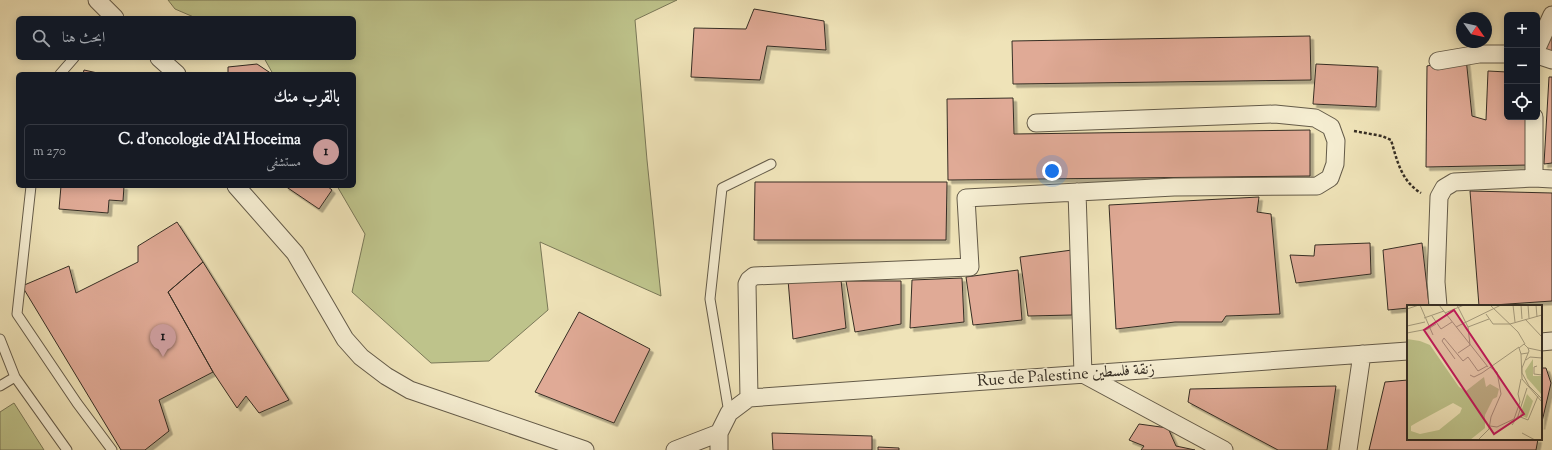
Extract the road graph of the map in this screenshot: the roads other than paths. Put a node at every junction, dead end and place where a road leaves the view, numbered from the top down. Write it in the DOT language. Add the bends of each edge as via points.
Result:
graph roads {
  1 [pos="97,0"];
  2 [pos="1552,15"];
  3 [pos="110,16"];
  4 [pos="1540,41"];
  5 [pos="1504,54"];
  6 [pos="1540,56"];
  7 [pos="72,60"];
  8 [pos="161,60"];
  9 [pos="1552,60"];
  10 [pos="1438,61"];
  11 [pos="62,72"];
  12 [pos="175,72"];
  13 [pos="1534,120"];
  14 [pos="1036,123"];
  15 [pos="771,164"];
  16 [pos="1534,178"];
  17 [pos="1552,179"];
  18 [pos="31,188"];
  19 [pos="238,188"];
  20 [pos="1077,192"];
  21 [pos="1438,305"];
  22 [pos="0,339"];
  23 [pos="1552,341"];
  24 [pos="1542,342"];
  25 [pos="1407,351"];
  26 [pos="1362,354"];
  27 [pos="1083,374"];
  28 [pos="15,377"];
  29 [pos="0,386"];
  30 [pos="749,398"];
  31 [pos="729,413"];
  32 [pos="719,433"];
  33 [pos="67,450"];
  34 [pos="112,450"];
  35 [pos="585,450"];
  36 [pos="676,450"];
  37 [pos="719,450"];
  38 [pos="1224,450"];
  39 [pos="1348,450"];
  1 -- 3 [label="street"];
  2 -- 4 [label="street"];
  5 -- 10 [label="street" via="1479,54"];
  6 -- 9 [label="street"];
  7 -- 11 [label="lane"];
  8 -- 12 [label="street"];
  13 -- 16 [label="street"];
  14 -- 20 [label="street" via="1275,114 1315,118 1330,127 1336,141 1335,164 1330,178 1316,186 1174,187"];
  15 -- 31 [label="lane" via="722,188 710,299"];
  16 -- 17 [label="street"];
  16 -- 21 [label="street" via="1454,182 1444,188 1439,197 1436,282"];
  18 -- 34 [label="lane" via="17,314"];
  19 -- 35 [label="street" via="295,253 345,339 361,357 386,376 410,390"];
  20 -- 27 [label="street"];
  20 -- 30 [label="street" via="966,198 970,267 754,276 747,284"];
  22 -- 28 [label="lane"];
  23 -- 24 [label="street"];
  25 -- 26 [label="street, Rue de Palestine زنقة فلسطين"];
  26 -- 27 [label="street, Rue de Palestine زنقة فلسطين"];
  26 -- 39 [label="street"];
  27 -- 30 [label="street, Rue de Palestine زنقة فلسطين"];
  27 -- 38 [label="street"];
  28 -- 29 [label="lane"];
  28 -- 33 [label="lane"];
  30 -- 31 [label="street"];
  31 -- 32 [label="street"];
  32 -- 36 [label="street"];
  32 -- 37 [label="street"];
}
